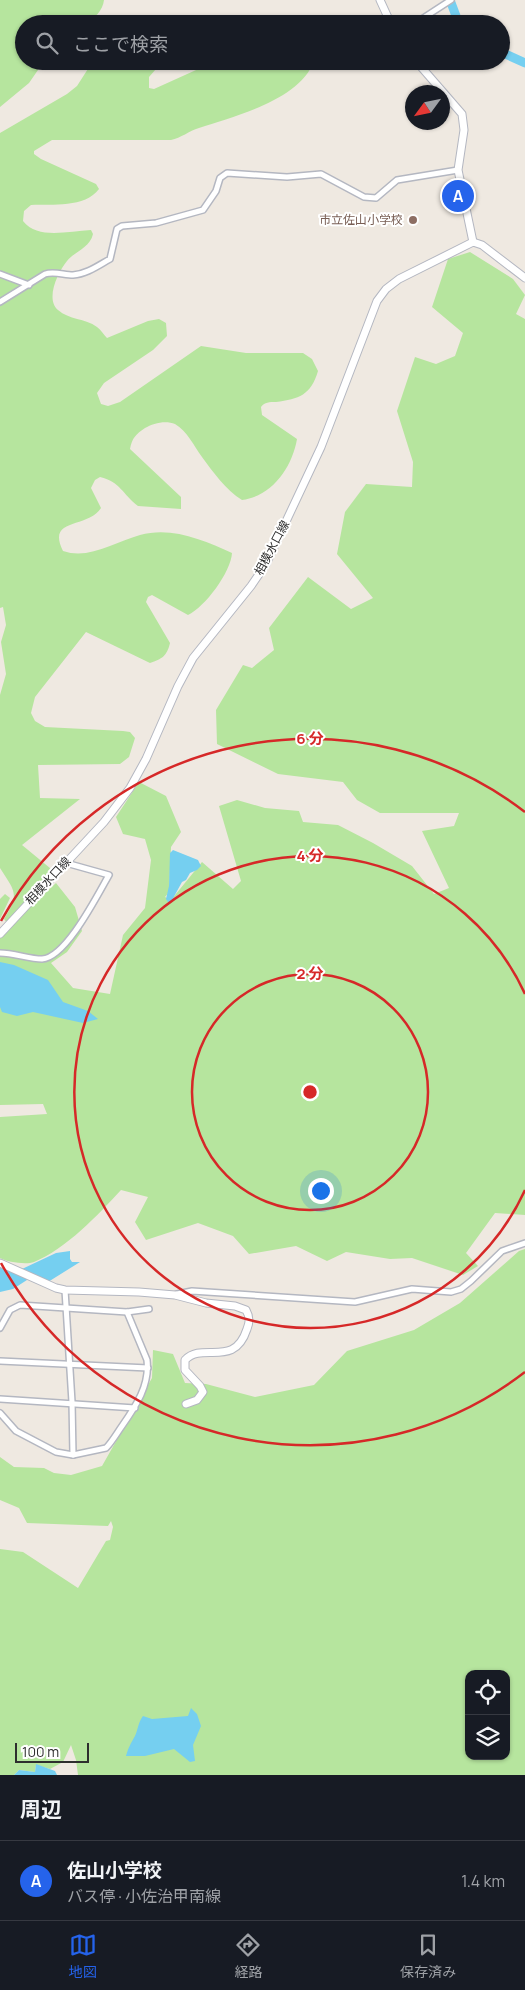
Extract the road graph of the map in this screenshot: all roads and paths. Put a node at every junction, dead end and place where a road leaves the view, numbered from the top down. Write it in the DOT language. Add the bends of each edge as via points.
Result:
graph roads {
  1 [pos="380,0"];
  2 [pos="451,0"];
  3 [pos="387,15"];
  4 [pos="428,15"];
  5 [pos="424,70"];
  6 [pos="458,170"];
  7 [pos="473,242"];
  8 [pos="0,274"];
  9 [pos="525,278"];
  10 [pos="29,285"];
  11 [pos="0,302"];
  12 [pos="66,863"];
  13 [pos="0,934"];
  14 [pos="0,953"];
  15 [pos="525,1243"];
  16 [pos="0,1263"];
  17 [pos="65,1290"];
  18 [pos="175,1295"];
  19 [pos="68,1307"];
  20 [pos="149,1310"];
  21 [pos="127,1312"];
  22 [pos="0,1328"];
  23 [pos="0,1361"];
  24 [pos="70,1363"];
  25 [pos="148,1368"];
  26 [pos="0,1399"];
  27 [pos="72,1402"];
  28 [pos="186,1404"];
  29 [pos="135,1408"];
  30 [pos="0,1412"];
  31 [pos="73,1455"];
  1 -- 3 [label="main road"];
  2 -- 4 [label="street"];
  5 -- 6 [label="main road" via="462,114 464,130"];
  6 -- 7 [label="main road"];
  6 -- 10 [label="street" via="397,180 376,198 364,197 321,174 287,177 231,172 220,178 216,191 203,210 156,223 122,226 117,229 110,259 84,273 50,272"];
  7 -- 9 [label="main road" via="482,245"];
  7 -- 12 [label="main road, 相模水口線" via="399,279 386,288 377,301 321,447 266,564 193,658 130,788"];
  8 -- 10 [label="street"];
  10 -- 11 [label="street"];
  12 -- 13 [label="main road, 相模水口線"];
  12 -- 14 [label="street" via="109,875 74,931 60,950 44,959"];
  15 -- 18 [label="street" via="502,1251 466,1285 451,1292 412,1289 355,1302 192,1291"];
  16 -- 17 [label="main road"];
  17 -- 18 [label="main road"];
  17 -- 19 [label="street"];
  18 -- 28 [label="main road" via="243,1308 250,1320 246,1335 236,1348 193,1354 185,1360 185,1370 203,1392 197,1400"];
  19 -- 21 [label="street"];
  19 -- 22 [label="street" via="20,1305 10,1310"];
  19 -- 24 [label="street"];
  20 -- 21 [label="street"];
  21 -- 25 [label="street"];
  23 -- 24 [label="street"];
  24 -- 25 [label="street"];
  24 -- 27 [label="street"];
  25 -- 29 [label="street" via="145,1389"];
  26 -- 27 [label="street"];
  27 -- 29 [label="street"];
  27 -- 31 [label="street"];
  29 -- 31 [label="street" via="106,1448"];
  30 -- 31 [label="street" via="16,1432 56,1452"];
}
